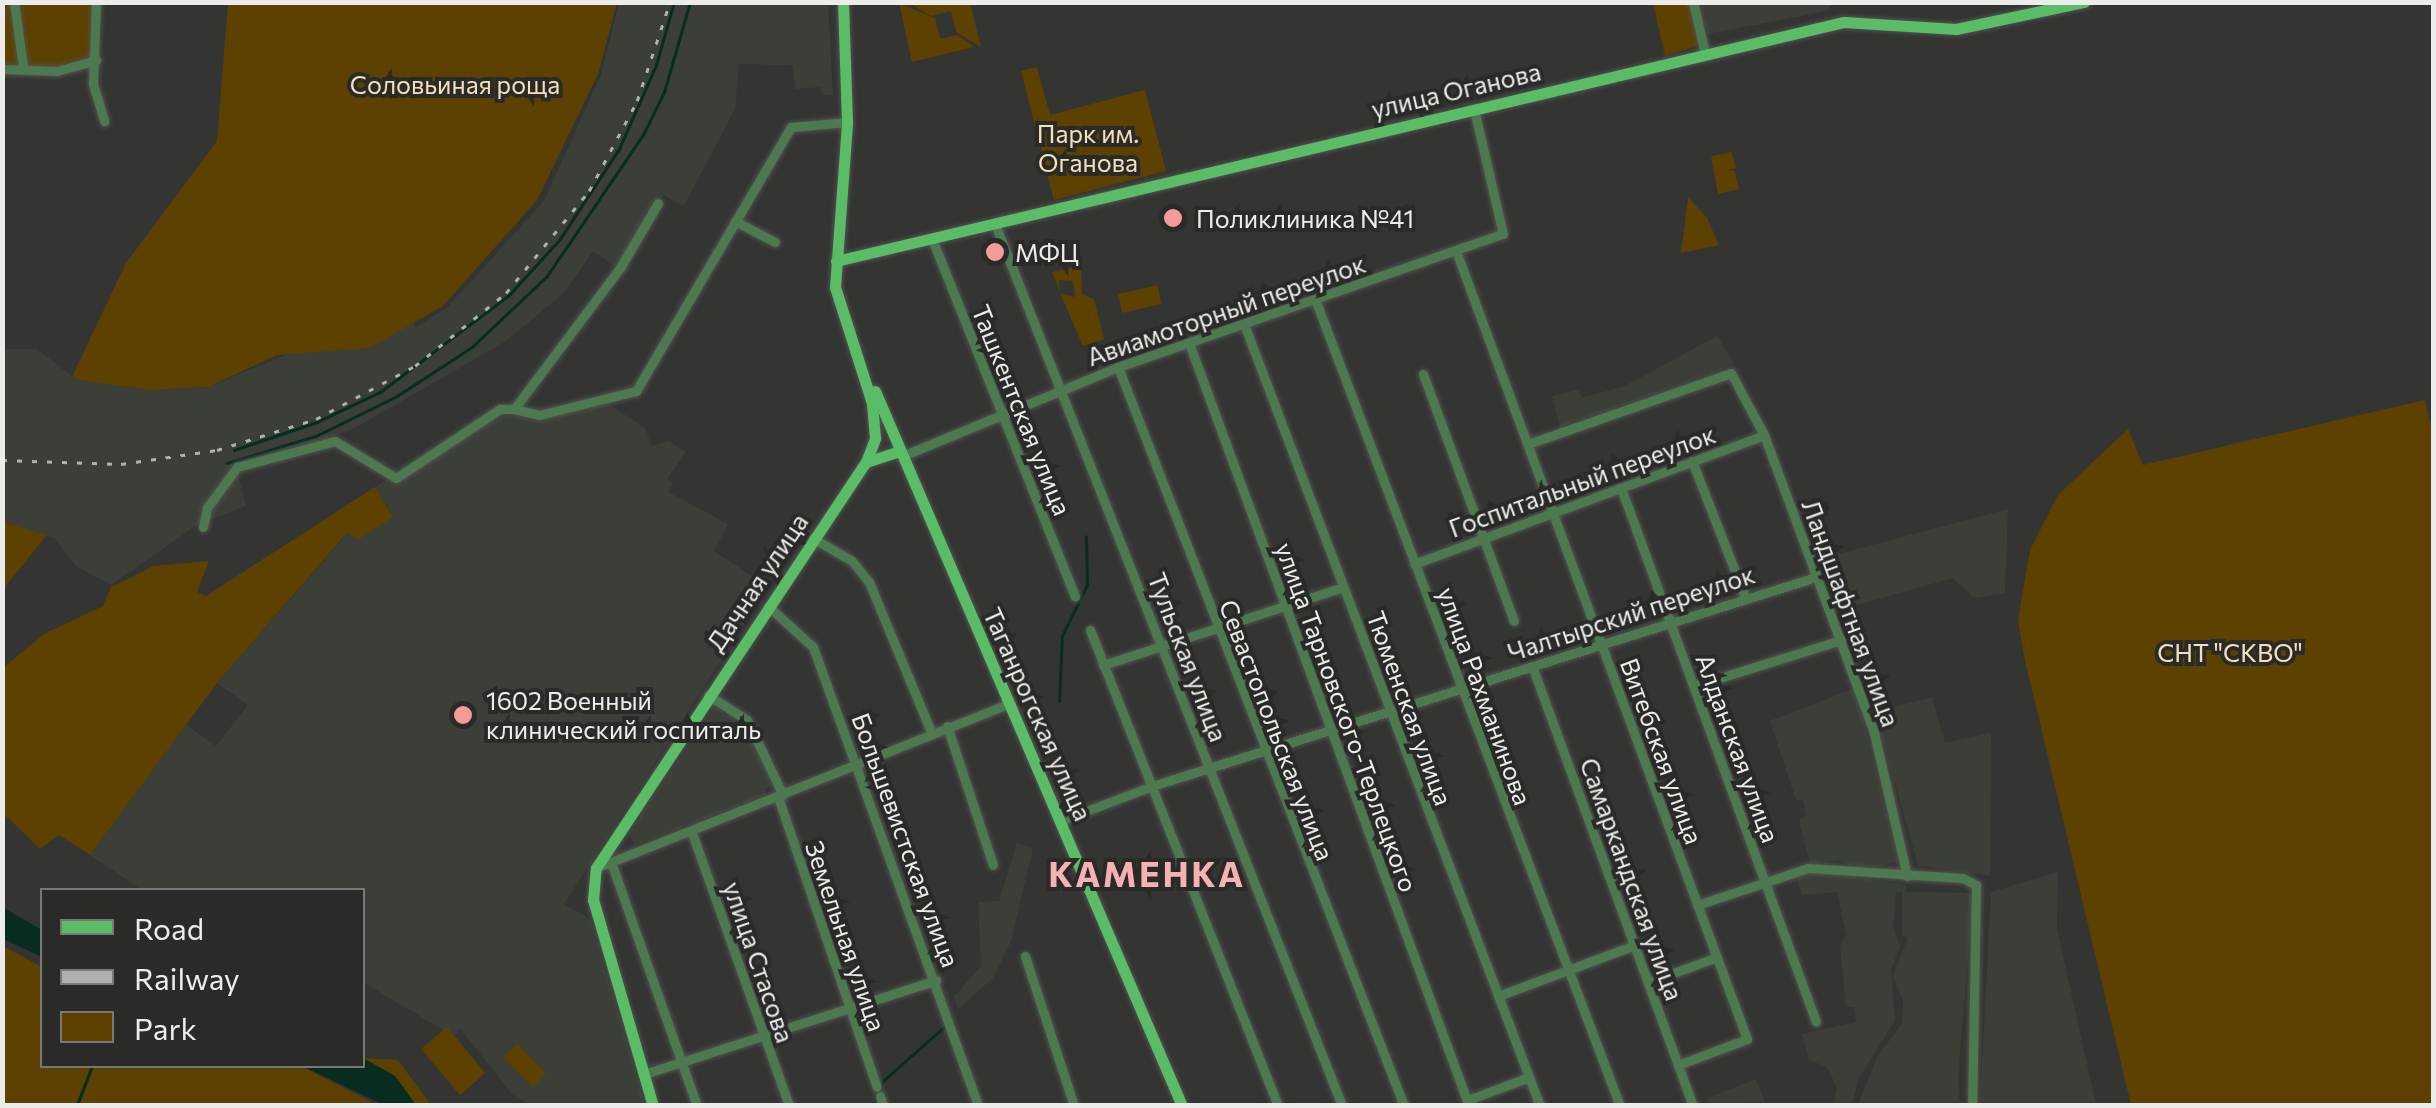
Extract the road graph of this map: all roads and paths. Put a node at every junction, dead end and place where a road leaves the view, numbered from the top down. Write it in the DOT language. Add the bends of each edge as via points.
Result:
graph roads {
  1 [pos="14,2"];
  2 [pos="96,2"];
  3 [pos="846,2"];
  4 [pos="1693,2"];
  5 [pos="2084,2"];
  6 [pos="1705,54"];
  7 [pos="96,60"];
  8 [pos="22,67"];
  9 [pos="2,70"];
  10 [pos="1474,109"];
  11 [pos="104,121"];
  12 [pos="851,122"];
  13 [pos="658,203"];
  14 [pos="735,221"];
  15 [pos="995,224"];
  16 [pos="932,239"];
  17 [pos="775,242"];
  18 [pos="1456,250"];
  19 [pos="839,260"];
  20 [pos="1315,299"];
  21 [pos="1244,324"];
  22 [pos="1189,342"];
  23 [pos="1118,367"];
  24 [pos="1423,374"];
  25 [pos="1063,389"];
  26 [pos="872,402"];
  27 [pos="514,410"];
  28 [pos="1002,414"];
  29 [pos="1764,435"];
  30 [pos="1528,444"];
  31 [pos="901,454"];
  32 [pos="866,462"];
  33 [pos="1692,462"];
  34 [pos="1622,488"];
  35 [pos="1554,513"];
  36 [pos="204,527"];
  37 [pos="813,538"];
  38 [pos="1483,539"];
  39 [pos="1414,564"];
  40 [pos="1816,577"];
  41 [pos="1344,588"];
  42 [pos="1074,596"];
  43 [pos="1744,597"];
  44 [pos="768,606"];
  45 [pos="1285,607"];
  46 [pos="1671,620"];
  47 [pos="1514,621"];
  48 [pos="1217,629"];
  49 [pos="1090,630"];
  50 [pos="1840,640"];
  51 [pos="1600,642"];
  52 [pos="1162,645"];
  53 [pos="1103,664"];
  54 [pos="1532,666"];
  55 [pos="1694,686"];
  56 [pos="1460,688"];
  57 [pos="708,694"];
  58 [pos="1010,703"];
  59 [pos="1388,710"];
  60 [pos="947,726"];
  61 [pos="1329,730"];
  62 [pos="931,732"];
  63 [pos="1262,750"];
  64 [pos="858,761"];
  65 [pos="1208,768"];
  66 [pos="1152,786"];
  67 [pos="780,796"];
  68 [pos="1060,821"];
  69 [pos="692,832"];
  70 [pos="611,862"];
  71 [pos="992,865"];
  72 [pos="596,868"];
  73 [pos="1907,876"];
  74 [pos="1766,880"];
  75 [pos="1698,905"];
  76 [pos="1635,945"];
  77 [pos="1025,956"];
  78 [pos="1717,957"];
  79 [pos="1566,971"];
  80 [pos="936,980"];
  81 [pos="1648,982"];
  82 [pos="1498,996"];
  83 [pos="849,1008"];
  84 [pos="1816,1022"];
  85 [pos="764,1036"];
  86 [pos="682,1062"];
  87 [pos="1678,1065"];
  88 [pos="644,1074"];
  89 [pos="1529,1076"];
  90 [pos="880,1096"];
  91 [pos="1468,1103"];
  92 [pos="653,1106"];
  93 [pos="696,1106"];
  94 [pos="789,1106"];
  95 [pos="978,1106"];
  96 [pos="1074,1106"];
  97 [pos="1182,1106"];
  98 [pos="1278,1106"];
  99 [pos="1342,1106"];
  100 [pos="1404,1106"];
  101 [pos="1540,1106"];
  102 [pos="1620,1106"];
  103 [pos="1693,1106"];
  104 [pos="1972,1106"];
  1 -- 8 [label="street"];
  2 -- 7 [label="street"];
  3 -- 12 [label="main road, Таганрогская улица"];
  4 -- 6 [label="street"];
  5 -- 6 [label="main road, улица Оганова" via="1956,29 1844,22"];
  6 -- 10 [label="main road, улица Оганова"];
  7 -- 8 [label="street" via="57,71"];
  7 -- 11 [label="street" via="94,84"];
  8 -- 9 [label="street"];
  10 -- 15 [label="main road, улица Оганова"];
  10 -- 18 [label="street, Авиамоторный переулок" via="1503,234"];
  12 -- 14 [label="street" via="791,126"];
  12 -- 19 [label="main road, Таганрогская улица"];
  13 -- 27 [label="street" via="620,268"];
  14 -- 17 [label="street"];
  14 -- 27 [label="street" via="636,391 539,415"];
  15 -- 16 [label="main road, улица Оганова"];
  15 -- 25 [label="street, Тульская улица"];
  16 -- 19 [label="main road, улица Оганова"];
  16 -- 28 [label="street, Ташкентская улица"];
  18 -- 20 [label="street, Авиамоторный переулок"];
  18 -- 30 [label="street, Витебская улица"];
  19 -- 26 [label="main road, Таганрогская улица" via="842,322"];
  19 -- 31 [label="main road, Таганрогская улица" via="849,320"];
  20 -- 21 [label="street, Авиамоторный переулок"];
  20 -- 39 [label="street, улица Рахманинова"];
  21 -- 22 [label="street, Авиамоторный переулок"];
  21 -- 41 [label="street, Тюменская улица"];
  22 -- 23 [label="street, Авиамоторный переулок"];
  22 -- 45 [label="street, улица Тарновского-Терлецкого"];
  23 -- 25 [label="street, Авиамоторный переулок"];
  23 -- 48 [label="street, Севастопольская улица"];
  24 -- 38 [label="street"];
  25 -- 28 [label="street, Авиамоторный переулок"];
  25 -- 52 [label="street, Тульская улица"];
  26 -- 32 [label="main road, Дачная улица" via="875,438"];
  27 -- 36 [label="street" via="500,409 396,478 335,442 237,467 207,508"];
  28 -- 31 [label="street, Авиамоторный переулок"];
  28 -- 42 [label="street, Ташкентская улица"];
  29 -- 30 [label="street, Ландшафтная улица" via="1731,373"];
  29 -- 33 [label="street, Госпитальный переулок"];
  29 -- 40 [label="street, Ландшафтная улица"];
  30 -- 35 [label="street, Витебская улица"];
  31 -- 32 [label="main road"];
  31 -- 58 [label="main road, Таганрогская улица"];
  32 -- 37 [label="main road, Дачная улица"];
  33 -- 34 [label="street, Госпитальный переулок"];
  33 -- 43 [label="street"];
  34 -- 35 [label="street, Госпитальный переулок"];
  34 -- 46 [label="street, Алданская улица"];
  35 -- 38 [label="street, Госпитальный переулок"];
  35 -- 51 [label="street, Витебская улица"];
  37 -- 44 [label="main road, Дачная улица"];
  37 -- 62 [label="street" via="852,561 869,582"];
  38 -- 39 [label="street, Госпитальный переулок"];
  38 -- 47 [label="street"];
  39 -- 56 [label="street, улица Рахманинова"];
  40 -- 43 [label="street, Чалтырский переулок"];
  40 -- 50 [label="street, Ландшафтная улица"];
  41 -- 45 [label="street"];
  41 -- 59 [label="street, Тюменская улица"];
  43 -- 46 [label="street, Чалтырский переулок"];
  44 -- 57 [label="main road, Дачная улица"];
  44 -- 64 [label="street, Большевистская улица" via="813,647"];
  45 -- 48 [label="street"];
  45 -- 61 [label="street, улица Тарновского-Терлецкого"];
  46 -- 51 [label="street, Чалтырский переулок"];
  46 -- 55 [label="street, Алданская улица"];
  48 -- 52 [label="street"];
  48 -- 63 [label="street, Севастопольская улица"];
  49 -- 53 [label="street"];
  50 -- 55 [label="street"];
  50 -- 73 [label="street, Ландшафтная улица" via="1874,733"];
  51 -- 54 [label="street, Чалтырский переулок"];
  51 -- 75 [label="street, Витебская улица"];
  52 -- 53 [label="street"];
  52 -- 65 [label="street, Тульская улица"];
  53 -- 66 [label="street"];
  54 -- 56 [label="street, Чалтырский переулок"];
  54 -- 76 [label="street, Самаркандская улица"];
  55 -- 74 [label="street, Алданская улица"];
  56 -- 59 [label="street, Чалтырский переулок"];
  56 -- 79 [label="street, улица Рахманинова"];
  57 -- 67 [label="street, Земельная улица" via="747,720"];
  57 -- 72 [label="main road, Дачная улица"];
  58 -- 60 [label="street"];
  58 -- 68 [label="main road, Таганрогская улица"];
  59 -- 61 [label="street, Чалтырский переулок"];
  59 -- 82 [label="street, Тюменская улица"];
  60 -- 62 [label="street"];
  60 -- 71 [label="street"];
  61 -- 63 [label="street, Чалтырский переулок"];
  61 -- 91 [label="street, улица Тарновского-Терлецкого"];
  62 -- 64 [label="street"];
  63 -- 65 [label="street, Чалтырский переулок"];
  63 -- 100 [label="street, Севастопольская улица"];
  64 -- 67 [label="street"];
  64 -- 80 [label="street, Большевистская улица"];
  65 -- 66 [label="street, Чалтырский переулок"];
  65 -- 99 [label="street, Тульская улица"];
  66 -- 68 [label="street, Чалтырский переулок"];
  66 -- 98 [label="street"];
  67 -- 69 [label="street"];
  67 -- 83 [label="street, Земельная улица"];
  68 -- 97 [label="main road, Таганрогская улица"];
  69 -- 70 [label="street"];
  69 -- 85 [label="street, улица Стасова"];
  70 -- 72 [label="street"];
  70 -- 86 [label="street"];
  72 -- 88 [label="main road, Дачная улица" via="593,882"];
  73 -- 74 [label="street" via="1831,866"];
  73 -- 104 [label="street" via="1963,878 1976,885"];
  74 -- 75 [label="street"];
  74 -- 84 [label="street, Алданская улица"];
  75 -- 78 [label="street, Витебская улица"];
  76 -- 79 [label="street"];
  76 -- 81 [label="street, Самаркандская улица"];
  77 -- 96 [label="street"];
  78 -- 81 [label="street"];
  78 -- 87 [label="street, Витебская улица" via="1747,1039"];
  79 -- 82 [label="street"];
  79 -- 102 [label="street, улица Рахманинова"];
  80 -- 83 [label="street"];
  80 -- 95 [label="street, Большевистская улица"];
  81 -- 87 [label="street, Самаркандская улица"];
  82 -- 89 [label="street, Тюменская улица"];
  83 -- 85 [label="street"];
  83 -- 90 [label="street, Земельная улица"];
  85 -- 86 [label="street"];
  85 -- 94 [label="street, улица Стасова"];
  86 -- 88 [label="street"];
  86 -- 93 [label="street"];
  87 -- 103 [label="street, Самаркандская улица"];
  88 -- 92 [label="main road"];
  89 -- 91 [label="street"];
  89 -- 101 [label="street, Тюменская улица"];
}
